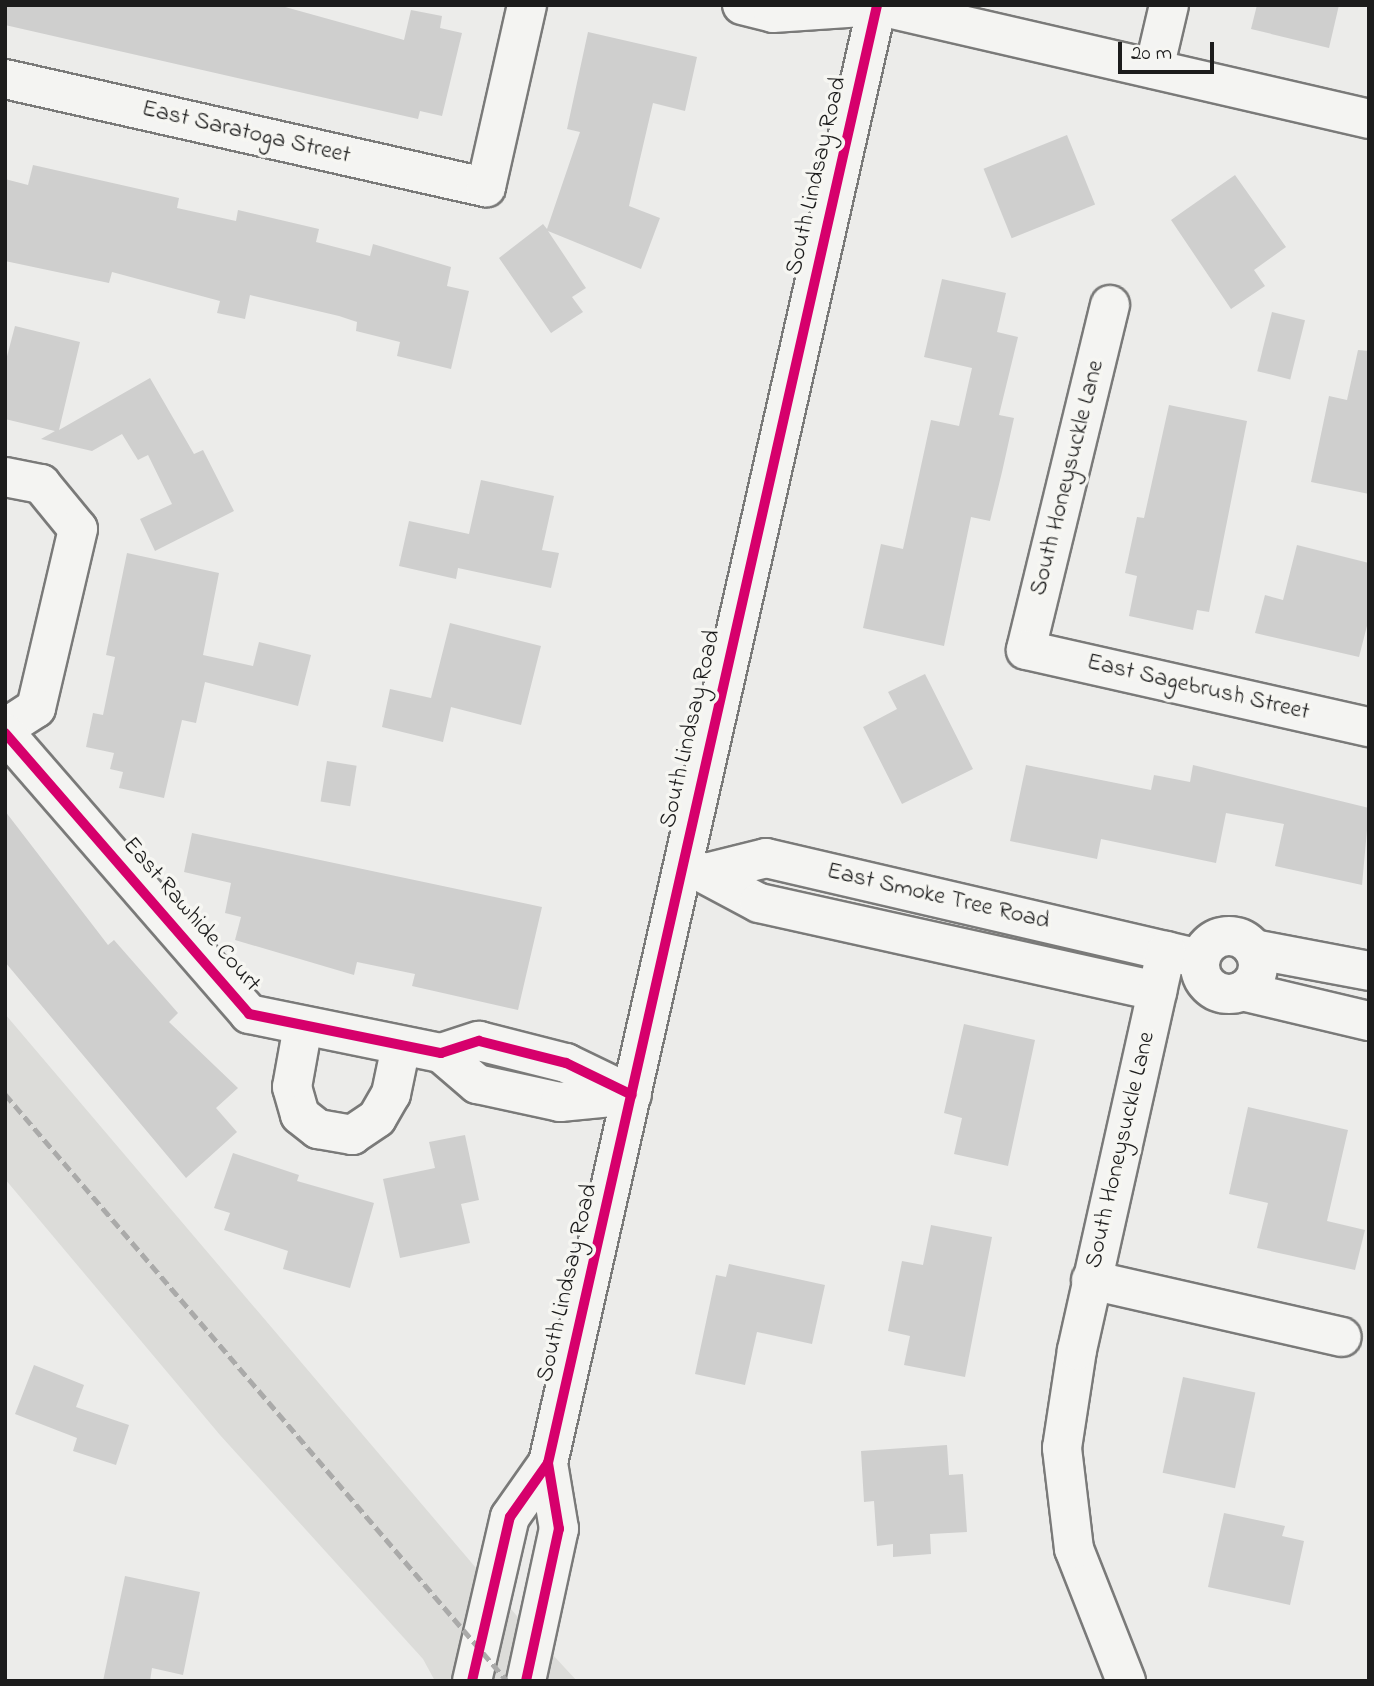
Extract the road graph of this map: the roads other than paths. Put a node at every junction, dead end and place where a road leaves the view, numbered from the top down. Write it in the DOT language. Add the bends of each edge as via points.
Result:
graph roads {
  1 [pos="527,5"];
  2 [pos="742,5"];
  3 [pos="1169,5"];
  4 [pos="876,6"];
  5 [pos="1154,69"];
  6 [pos="5,79"];
  7 [pos="1369,119"];
  8 [pos="1110,305"];
  9 [pos="5,477"];
  10 [pos="1026,650"];
  11 [pos="1369,727"];
  12 [pos="5,730"];
  13 [pos="696,869"];
  14 [pos="1252,949"];
  15 [pos="1183,955"];
  16 [pos="1369,971"];
  17 [pos="1157,991"];
  18 [pos="1242,991"];
  19 [pos="1369,1021"];
  20 [pos="303,1026"];
  21 [pos="401,1046"];
  22 [pos="632,1095"];
  23 [pos="1091,1280"];
  24 [pos="1342,1337"];
  25 [pos="548,1463"];
  26 [pos="472,1681"];
  27 [pos="526,1681"];
  28 [pos="1126,1681"];
  1 -- 6 [label="street, East Saratoga Street" via="486,187"];
  2 -- 4 [label="street" via="774,13"];
  3 -- 5 [label="street"];
  4 -- 5 [label="street"];
  4 -- 13 [label="street, South Lindsay Road"];
  5 -- 7 [label="street"];
  8 -- 10 [label="street, South Honeysuckle Lane"];
  9 -- 12 [label="street, East Rawhide Court" via="41,484 78,529 36,708"];
  10 -- 11 [label="street, East Sagebrush Street"];
  12 -- 20 [label="street, East Rawhide Court" via="248,1014"];
  13 -- 15 [label="street, East Smoke Tree Road" via="766,859"];
  13 -- 17 [label="street, East Smoke Tree Road" via="759,903"];
  13 -- 22 [label="street, South Lindsay Road"];
  14 -- 15 [label="street" via="1237,937 1219,938"];
  14 -- 16 [label="street"];
  14 -- 18 [label="street" via="1258,967"];
  15 -- 17 [label="street, South Honeysuckle Lane"];
  15 -- 18 [label="street" via="1208,985 1224,994"];
  17 -- 23 [label="street, South Honeysuckle Lane"];
  18 -- 19 [label="street"];
  20 -- 21 [label="street, East Rawhide Court"];
  20 -- 21 [label="street" via="292,1087 300,1115 318,1129 352,1135 377,1118 391,1094"];
  21 -- 22 [label="street, East Rawhide Court" via="441,1054 477,1084 548,1099"];
  22 -- 25 [label="street, South Lindsay Road"];
  23 -- 24 [label="street"];
  23 -- 28 [label="street, South Honeysuckle Lane" via="1062,1448 1074,1549"];
  25 -- 26 [label="street, South Lindsay Road" via="510,1517"];
  25 -- 27 [label="street, South Lindsay Road" via="559,1529"];
}
